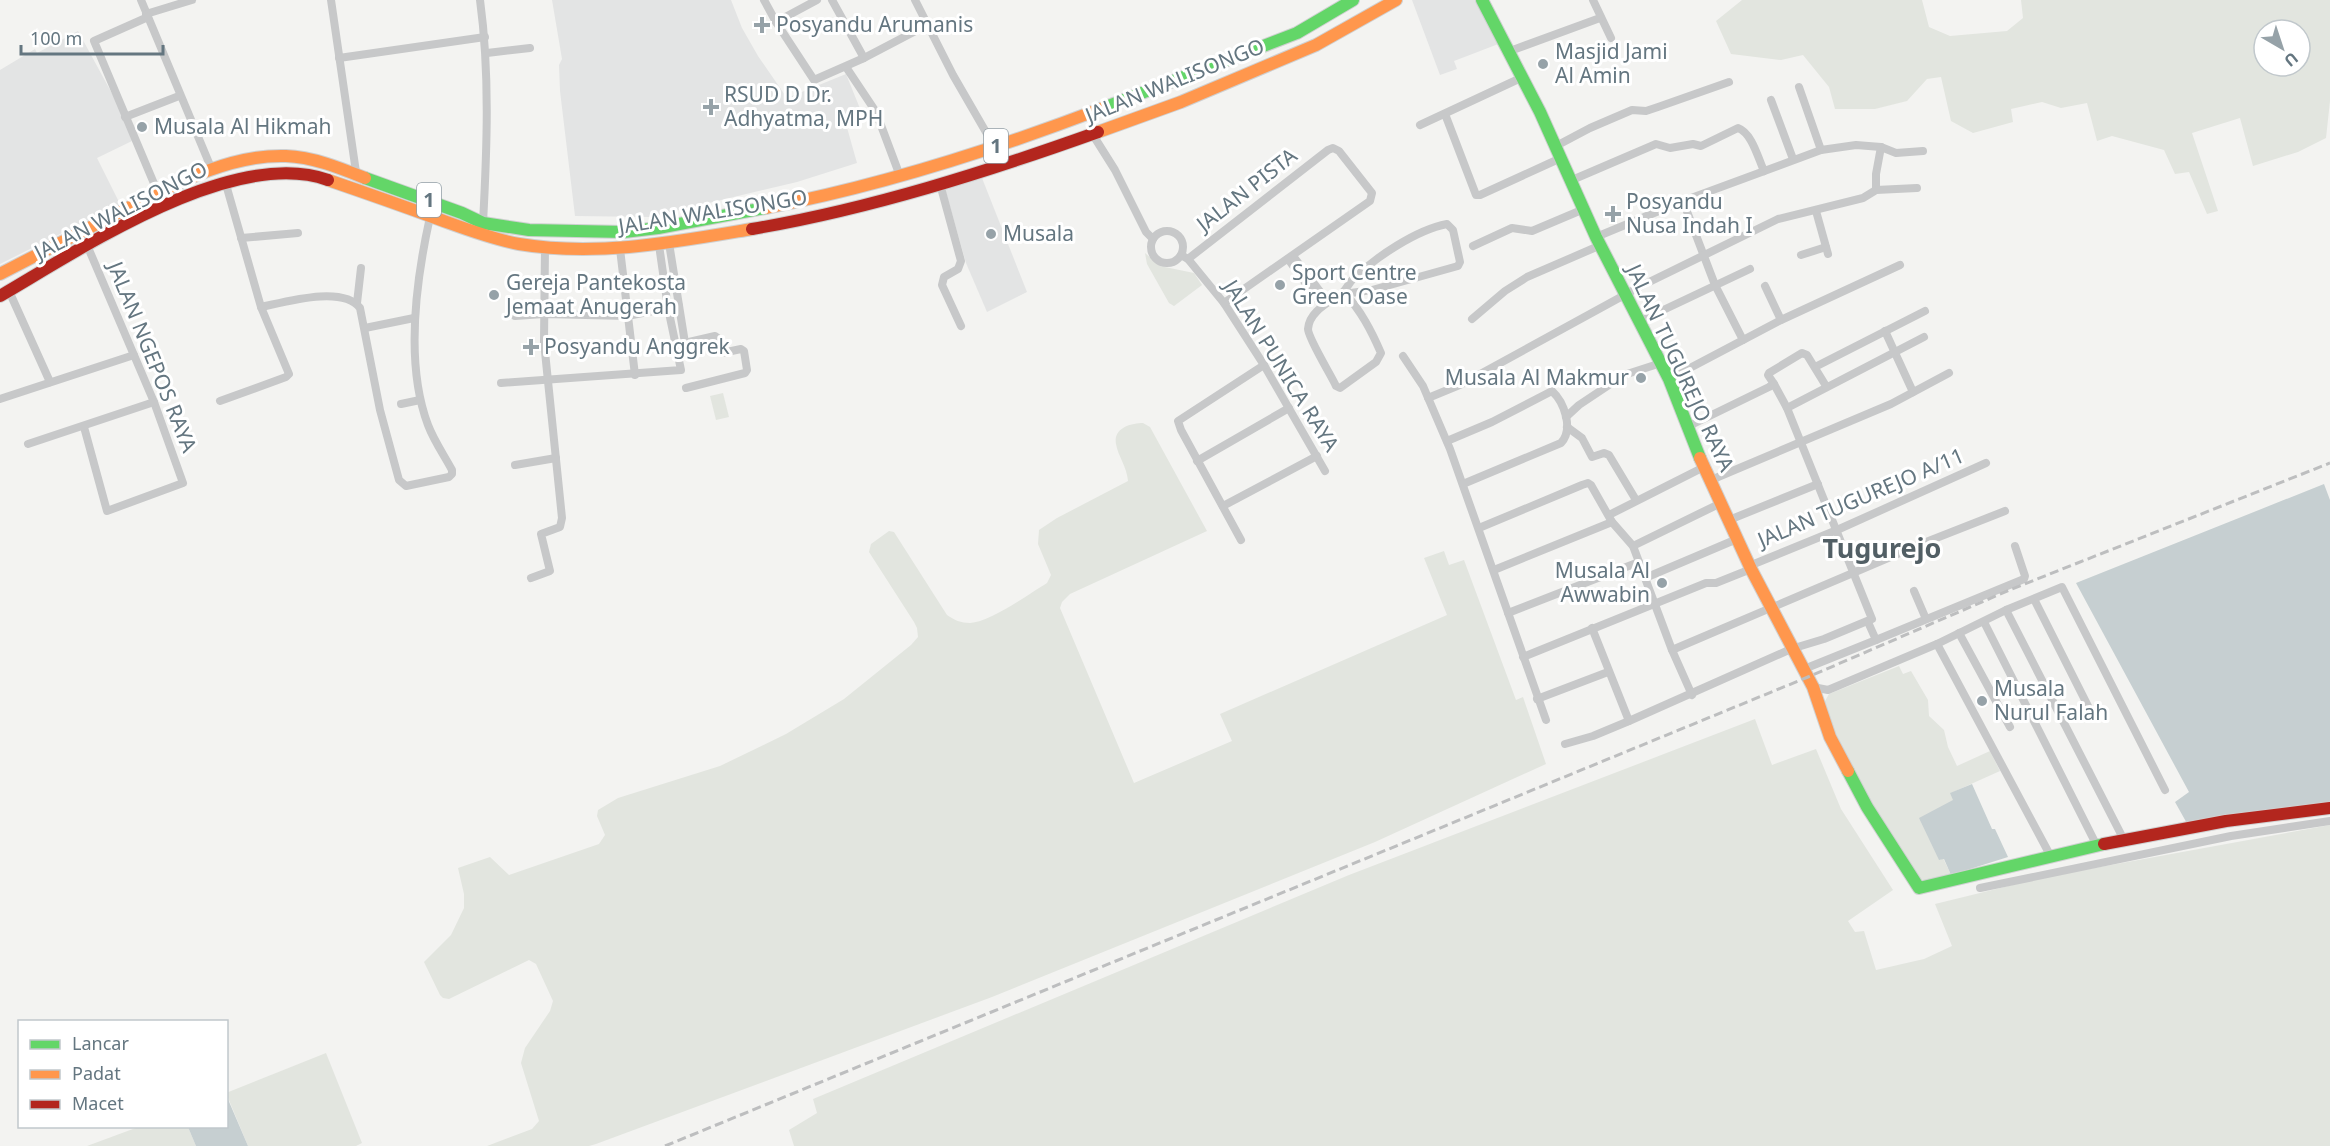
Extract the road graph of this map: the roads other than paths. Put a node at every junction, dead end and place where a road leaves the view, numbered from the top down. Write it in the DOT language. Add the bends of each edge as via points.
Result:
graph roads {
  1 [pos="141,0"];
  2 [pos="192,0"];
  3 [pos="331,0"];
  4 [pos="480,0"];
  5 [pos="764,0"];
  6 [pos="817,0"];
  7 [pos="832,0"];
  8 [pos="915,0"];
  9 [pos="1353,0"];
  10 [pos="1396,0"];
  11 [pos="1482,0"];
  12 [pos="1593,0"];
  13 [pos="147,16"];
  14 [pos="1600,18"];
  15 [pos="776,22"];
  16 [pos="927,25"];
  17 [pos="485,37"];
  18 [pos="1611,38"];
  19 [pos="530,48"];
  20 [pos="1510,51"];
  21 [pos="487,53"];
  22 [pos="339,58"];
  23 [pos="864,58"];
  24 [pos="846,67"];
  25 [pos="1523,77"];
  26 [pos="1729,81"];
  27 [pos="1172,82"];
  28 [pos="1799,87"];
  29 [pos="179,96"];
  30 [pos="1771,100"];
  31 [pos="1181,102"];
  32 [pos="1445,114"];
  33 [pos="125,117"];
  34 [pos="1420,125"];
  35 [pos="1093,135"];
  36 [pos="994,146"];
  37 [pos="1881,147"];
  38 [pos="1821,150"];
  39 [pos="1923,151"];
  40 [pos="1558,152"];
  41 [pos="1793,159"];
  42 [pos="212,170"];
  43 [pos="1764,171"];
  44 [pos="356,172"];
  45 [pos="900,176"];
  46 [pos="1572,180"];
  47 [pos="225,181"];
  48 [pos="940,184"];
  49 [pos="1917,188"];
  50 [pos="1876,190"];
  51 [pos="161,191"];
  52 [pos="1683,201"];
  53 [pos="170,204"];
  54 [pos="1584,209"];
  55 [pos="1816,211"];
  56 [pos="429,217"];
  57 [pos="483,223"];
  58 [pos="298,232"];
  59 [pos="241,238"];
  60 [pos="1153,239"];
  61 [pos="1599,241"];
  62 [pos="87,244"];
  63 [pos="664,244"];
  64 [pos="1473,246"];
  65 [pos="545,247"];
  66 [pos="620,249"];
  67 [pos="1704,255"];
  68 [pos="1801,255"];
  69 [pos="1185,257"];
  70 [pos="1290,257"];
  71 [pos="1900,265"];
  72 [pos="361,268"];
  73 [pos="1750,269"];
  74 [pos="0,274"];
  75 [pos="1714,285"];
  76 [pos="1765,286"];
  77 [pos="1344,292"];
  78 [pos="5,294"];
  79 [pos="1627,295"];
  80 [pos="357,303"];
  81 [pos="1224,303"];
  82 [pos="1325,304"];
  83 [pos="679,306"];
  84 [pos="261,307"];
  85 [pos="668,308"];
  86 [pos="1925,311"];
  87 [pos="544,314"];
  88 [pos="515,316"];
  89 [pos="627,316"];
  90 [pos="414,318"];
  91 [pos="1472,319"];
  92 [pos="1781,320"];
  93 [pos="1640,321"];
  94 [pos="961,326"];
  95 [pos="364,328"];
  96 [pos="1885,331"];
  97 [pos="1924,337"];
  98 [pos="1743,340"];
  99 [pos="685,343"];
  100 [pos="676,345"];
  101 [pos="1894,352"];
  102 [pos="134,355"];
  103 [pos="1403,356"];
  104 [pos="1661,363"];
  105 [pos="1264,365"];
  106 [pos="1815,367"];
  107 [pos="1950,373"];
  108 [pos="635,375"];
  109 [pos="1669,379"];
  110 [pos="547,380"];
  111 [pos="50,382"];
  112 [pos="501,383"];
  113 [pos="1774,384"];
  114 [pos="1826,386"];
  115 [pos="686,388"];
  116 [pos="1913,392"];
  117 [pos="1428,398"];
  118 [pos="0,399"];
  119 [pos="420,400"];
  120 [pos="220,401"];
  121 [pos="154,402"];
  122 [pos="401,404"];
  123 [pos="1289,408"];
  124 [pos="1787,408"];
  125 [pos="1566,417"];
  126 [pos="1689,426"];
  127 [pos="84,427"];
  128 [pos="1567,427"];
  129 [pos="1447,441"];
  130 [pos="28,444"];
  131 [pos="1801,444"];
  132 [pos="1317,456"];
  133 [pos="555,458"];
  134 [pos="1197,461"];
  135 [pos="1986,464"];
  136 [pos="515,465"];
  137 [pos="1704,466"];
  138 [pos="1325,471"];
  139 [pos="1711,480"];
  140 [pos="1463,484"];
  141 [pos="1818,484"];
  142 [pos="1635,500"];
  143 [pos="1721,503"];
  144 [pos="1223,506"];
  145 [pos="2006,511"];
  146 [pos="1610,518"];
  147 [pos="1729,520"];
  148 [pos="1479,528"];
  149 [pos="1837,530"];
  150 [pos="1737,539"];
  151 [pos="1241,540"];
  152 [pos="1634,546"];
  153 [pos="2015,546"];
  154 [pos="1639,562"];
  155 [pos="1750,567"];
  156 [pos="1494,570"];
  157 [pos="1854,573"];
  158 [pos="531,578"];
  159 [pos="1646,578"];
  160 [pos="1914,591"];
  161 [pos="2034,599"];
  162 [pos="1655,603"];
  163 [pos="1770,607"];
  164 [pos="2006,610"];
  165 [pos="1508,613"];
  166 [pos="1926,619"];
  167 [pos="1870,620"];
  168 [pos="1984,622"];
  169 [pos="1592,628"];
  170 [pos="1959,633"];
  171 [pos="1876,640"];
  172 [pos="1936,644"];
  173 [pos="1791,649"];
  174 [pos="1672,650"];
  175 [pos="1522,657"];
  176 [pos="1804,669"];
  177 [pos="1608,672"];
  178 [pos="1813,687"];
  179 [pos="1692,695"];
  180 [pos="1537,699"];
  181 [pos="2090,710"];
  182 [pos="1546,720"];
  183 [pos="1629,722"];
  184 [pos="2010,728"];
  185 [pos="1565,744"];
  186 [pos="2165,790"];
  187 [pos="2330,808"];
  188 [pos="2330,821"];
  189 [pos="2124,840"];
  190 [pos="2096,844"];
  191 [pos="2050,855"];
  192 [pos="1980,888"];
  1 -- 13 [label="street"];
  2 -- 13 [label="street"];
  3 -- 22 [label="street"];
  4 -- 17 [label="street"];
  5 -- 15 [label="street"];
  6 -- 15 [label="street"];
  7 -- 23 [label="street"];
  8 -- 16 [label="street"];
  9 -- 27 [label="main road, JALAN WALISONGO / 1" via="1297,33"];
  10 -- 31 [label="main road, JALAN WALISONGO / 1" via="1316,45"];
  11 -- 20 [label="main road, JALAN TUGUREJO RAYA"];
  12 -- 14 [label="street"];
  13 -- 29 [label="street"];
  13 -- 33 [label="street" via="94,41"];
  14 -- 18 [label="street"];
  14 -- 20 [label="street"];
  15 -- 24 [label="street" via="813,79"];
  16 -- 23 [label="street"];
  16 -- 36 [label="street"];
  17 -- 21 [label="street"];
  17 -- 22 [label="street"];
  19 -- 21 [label="street"];
  20 -- 25 [label="main road, JALAN TUGUREJO RAYA"];
  21 -- 57 [label="street"];
  22 -- 44 [label="street"];
  23 -- 24 [label="street"];
  24 -- 45 [label="street" via="876,112"];
  25 -- 32 [label="street"];
  25 -- 40 [label="main road, JALAN TUGUREJO RAYA"];
  26 -- 40 [label="street" via="1646,111 1632,110 1590,128"];
  27 -- 31 [label="main road"];
  27 -- 36 [label="main road, JALAN WALISONGO / 1"];
  28 -- 38 [label="street"];
  29 -- 33 [label="street"];
  29 -- 42 [label="street"];
  30 -- 41 [label="street"];
  31 -- 35 [label="main road, JALAN WALISONGO / 1"];
  32 -- 34 [label="street"];
  32 -- 40 [label="street" via="1474,193 1480,195"];
  33 -- 51 [label="street"];
  35 -- 48 [label="main road, JALAN WALISONGO / 1"];
  35 -- 60 [label="street"];
  36 -- 45 [label="main road, JALAN WALISONGO / 1"];
  37 -- 38 [label="street" via="1856,145"];
  37 -- 39 [label="street" via="1896,153"];
  37 -- 50 [label="street"];
  38 -- 41 [label="street"];
  40 -- 46 [label="main road, JALAN TUGUREJO RAYA"];
  41 -- 43 [label="street"];
  42 -- 44 [label="main road, JALAN WALISONGO / 1" via="246,159 289,156"];
  42 -- 51 [label="main road, JALAN WALISONGO / 1"];
  43 -- 46 [label="street" via="1742,129 1701,146 1670,148 1656,144"];
  43 -- 52 [label="street"];
  44 -- 57 [label="main road, JALAN WALISONGO / 1"];
  45 -- 57 [label="main road, JALAN WALISONGO / 1" via="816,198 624,232 529,230"];
  46 -- 54 [label="main road, JALAN TUGUREJO RAYA"];
  47 -- 53 [label="main road, JALAN WALISONGO / 1"];
  47 -- 56 [label="main road, JALAN WALISONGO / 1" via="294,172 344,184"];
  47 -- 59 [label="street"];
  48 -- 63 [label="main road, JALAN WALISONGO / 1" via="801,221"];
  48 -- 94 [label="street" via="961,261 958,269 944,277 942,285"];
  49 -- 50 [label="street"];
  50 -- 55 [label="street" via="1863,198"];
  51 -- 53 [label="main road"];
  51 -- 74 [label="main road, JALAN WALISONGO / 1"];
  52 -- 61 [label="street"];
  52 -- 67 [label="street"];
  53 -- 62 [label="main road, JALAN WALISONGO / 1"];
  54 -- 61 [label="main road, JALAN TUGUREJO RAYA"];
  54 -- 64 [label="street" via="1532,231 1512,228"];
  55 -- 67 [label="street" via="1778,219"];
  55 -- 68 [label="street" via="1827,250"];
  56 -- 65 [label="main road, JALAN WALISONGO / 1" via="490,237"];
  56 -- 90 [label="street"];
  58 -- 59 [label="street"];
  59 -- 84 [label="street"];
  60 -- 69 [label="street" via="1162,231 1175,233"];
  60 -- 69 [label="street" via="1151,252 1159,261 1171,263"];
  61 -- 79 [label="main road, JALAN TUGUREJO RAYA"];
  61 -- 91 [label="street" via="1527,277"];
  62 -- 78 [label="main road, JALAN WALISONGO / 1"];
  62 -- 102 [label="street, JALAN NGEPOS RAYA"];
  63 -- 66 [label="main road, JALAN WALISONGO / 1"];
  63 -- 83 [label="street"];
  63 -- 85 [label="street"];
  65 -- 66 [label="main road, JALAN WALISONGO / 1"];
  65 -- 87 [label="street"];
  66 -- 89 [label="street"];
  67 -- 75 [label="street"];
  67 -- 79 [label="street"];
  69 -- 70 [label="street, JALAN PISTA" via="1333,148 1372,193 1370,201"];
  69 -- 81 [label="street, JALAN PUNICA RAYA"];
  70 -- 81 [label="street"];
  70 -- 82 [label="street"];
  71 -- 92 [label="street"];
  72 -- 80 [label="street"];
  73 -- 75 [label="street"];
  75 -- 93 [label="street"];
  75 -- 98 [label="street"];
  76 -- 92 [label="street"];
  77 -- 77 [label="street" via="1372,290 1453,269 1460,262 1453,230 1447,224 1417,233 1366,268"];
  77 -- 82 [label="street"];
  77 -- 82 [label="street" via="1367,321 1381,353 1377,362 1340,388 1309,334 1310,321"];
  78 -- 111 [label="street"];
  79 -- 93 [label="main road, JALAN TUGUREJO RAYA"];
  79 -- 117 [label="street"];
  80 -- 84 [label="street" via="321,296"];
  80 -- 95 [label="street"];
  81 -- 105 [label="street, JALAN PUNICA RAYA"];
  83 -- 85 [label="street"];
  83 -- 99 [label="street"];
  84 -- 120 [label="street" via="289,372 286,377"];
  85 -- 89 [label="street"];
  85 -- 100 [label="street"];
  86 -- 96 [label="street"];
  87 -- 88 [label="street"];
  87 -- 89 [label="street"];
  87 -- 110 [label="street"];
  89 -- 108 [label="street"];
  90 -- 95 [label="street"];
  90 -- 119 [label="street"];
  92 -- 98 [label="street"];
  93 -- 104 [label="main road, JALAN TUGUREJO RAYA"];
  95 -- 119 [label="street" via="380,410 399,480 406,486 449,477 453,472 432,434"];
  96 -- 101 [label="street"];
  96 -- 106 [label="street"];
  97 -- 101 [label="street"];
  98 -- 109 [label="street"];
  99 -- 100 [label="street"];
  99 -- 115 [label="street" via="717,337 722,352 743,349 747,370"];
  100 -- 108 [label="street" via="681,370"];
  101 -- 114 [label="street"];
  101 -- 116 [label="street"];
  102 -- 111 [label="street"];
  102 -- 121 [label="street, JALAN NGEPOS RAYA"];
  103 -- 117 [label="street"];
  104 -- 109 [label="main road, JALAN TUGUREJO RAYA"];
  104 -- 125 [label="street" via="1624,375"];
  105 -- 123 [label="street, JALAN PUNICA RAYA"];
  105 -- 134 [label="street" via="1178,421"];
  106 -- 113 [label="street" via="1802,353 1769,373"];
  106 -- 114 [label="street"];
  107 -- 116 [label="street"];
  108 -- 110 [label="street"];
  109 -- 126 [label="main road, JALAN TUGUREJO RAYA"];
  110 -- 112 [label="street"];
  110 -- 133 [label="street"];
  111 -- 118 [label="street"];
  113 -- 124 [label="street"];
  113 -- 126 [label="street"];
  114 -- 124 [label="street"];
  116 -- 131 [label="street"];
  117 -- 129 [label="street"];
  119 -- 122 [label="street"];
  121 -- 127 [label="street"];
  121 -- 127 [label="street, JALAN NGEPOS RAYA" via="183,483 108,511"];
  123 -- 132 [label="street, JALAN PUNICA RAYA"];
  123 -- 134 [label="street"];
  124 -- 131 [label="street"];
  125 -- 128 [label="street"];
  125 -- 129 [label="street" via="1552,392"];
  126 -- 137 [label="main road, JALAN TUGUREJO RAYA"];
  127 -- 130 [label="street"];
  128 -- 140 [label="street" via="1561,443"];
  128 -- 142 [label="street" via="1582,438 1592,456 1609,455"];
  129 -- 140 [label="street"];
  131 -- 139 [label="street"];
  131 -- 141 [label="street"];
  132 -- 138 [label="street, JALAN PUNICA RAYA"];
  132 -- 144 [label="street"];
  133 -- 136 [label="street"];
  133 -- 158 [label="street" via="561,526 541,534 550,571"];
  134 -- 144 [label="street"];
  135 -- 149 [label="street, JALAN TUGUREJO A/11"];
  137 -- 139 [label="main road, JALAN TUGUREJO RAYA"];
  137 -- 142 [label="street"];
  139 -- 143 [label="main road, JALAN TUGUREJO RAYA"];
  140 -- 148 [label="street"];
  141 -- 147 [label="street"];
  141 -- 149 [label="street"];
  142 -- 146 [label="street"];
  143 -- 147 [label="main road, JALAN TUGUREJO RAYA"];
  143 -- 152 [label="street"];
  144 -- 151 [label="street"];
  145 -- 157 [label="street"];
  146 -- 148 [label="street" via="1588,483"];
  146 -- 152 [label="street"];
  146 -- 156 [label="street"];
  147 -- 150 [label="main road, JALAN TUGUREJO RAYA"];
  148 -- 156 [label="street"];
  149 -- 155 [label="street, JALAN TUGUREJO A/11"];
  149 -- 157 [label="street"];
  150 -- 155 [label="main road, JALAN TUGUREJO RAYA"];
  150 -- 159 [label="street"];
  152 -- 154 [label="street"];
  153 -- 166 [label="street" via="2025,578"];
  154 -- 159 [label="street"];
  154 -- 165 [label="street"];
  155 -- 162 [label="street, JALAN TUGUREJO A/11"];
  155 -- 163 [label="main road, JALAN TUGUREJO RAYA"];
  156 -- 165 [label="street"];
  157 -- 163 [label="street"];
  157 -- 167 [label="street"];
  159 -- 162 [label="street"];
  160 -- 166 [label="street"];
  161 -- 164 [label="street"];
  161 -- 181 [label="street"];
  161 -- 186 [label="street" via="2062,587"];
  162 -- 169 [label="street, JALAN TUGUREJO A/11"];
  162 -- 174 [label="street"];
  163 -- 173 [label="main road, JALAN TUGUREJO RAYA"];
  163 -- 174 [label="street"];
  164 -- 168 [label="street"];
  164 -- 189 [label="street"];
  165 -- 175 [label="street"];
  166 -- 171 [label="street"];
  167 -- 171 [label="street"];
  167 -- 173 [label="street"];
  168 -- 170 [label="street"];
  168 -- 190 [label="street"];
  169 -- 175 [label="street, JALAN TUGUREJO A/11"];
  169 -- 177 [label="street"];
  170 -- 172 [label="street"];
  170 -- 184 [label="street"];
  171 -- 176 [label="street"];
  172 -- 178 [label="street" via="1828,690"];
  172 -- 191 [label="street"];
  173 -- 176 [label="main road, JALAN TUGUREJO RAYA"];
  173 -- 179 [label="street"];
  174 -- 179 [label="street"];
  175 -- 180 [label="street"];
  176 -- 178 [label="main road, JALAN TUGUREJO RAYA"];
  177 -- 180 [label="street"];
  177 -- 183 [label="street"];
  178 -- 191 [label="main road, JALAN TUGUREJO RAYA" via="1830,737 1861,797 1919,888"];
  179 -- 183 [label="street"];
  180 -- 182 [label="street"];
  183 -- 185 [label="street"];
  187 -- 189 [label="main road"];
  188 -- 192 [label="street" via="2220,838"];
  189 -- 190 [label="main road"];
  190 -- 191 [label="main road"];
}
